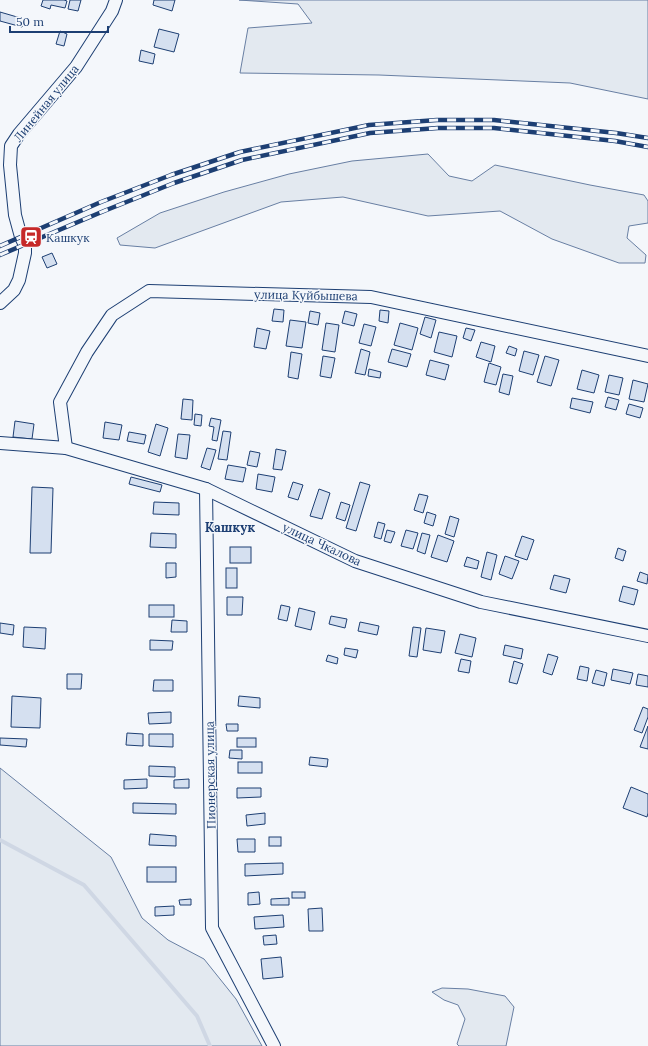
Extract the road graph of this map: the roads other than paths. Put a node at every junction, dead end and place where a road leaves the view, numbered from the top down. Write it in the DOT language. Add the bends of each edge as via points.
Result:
graph roads {
  1 [pos="116,0"];
  2 [pos="6,145"];
  3 [pos="0,303"];
  4 [pos="648,356"];
  5 [pos="0,443"];
  6 [pos="66,448"];
  7 [pos="206,488"];
  8 [pos="648,636"];
  9 [pos="274,1046"];
  1 -- 2 [label="street, Линейная улица" via="112,11 76,67 19,134"];
  2 -- 3 [label="street, Линейная улица" via="15,215 25,244 25,253 14,290"];
  4 -- 6 [label="street, улица Куйбышева" via="371,297 149,291 112,315 87,352 60,402"];
  5 -- 6 [label="street, улица Чкалова"];
  6 -- 7 [label="street, улица Чкалова"];
  7 -- 8 [label="street, улица Чкалова" via="355,562 481,602"];
  7 -- 9 [label="street, Пионерская улица" via="212,928"];
}
